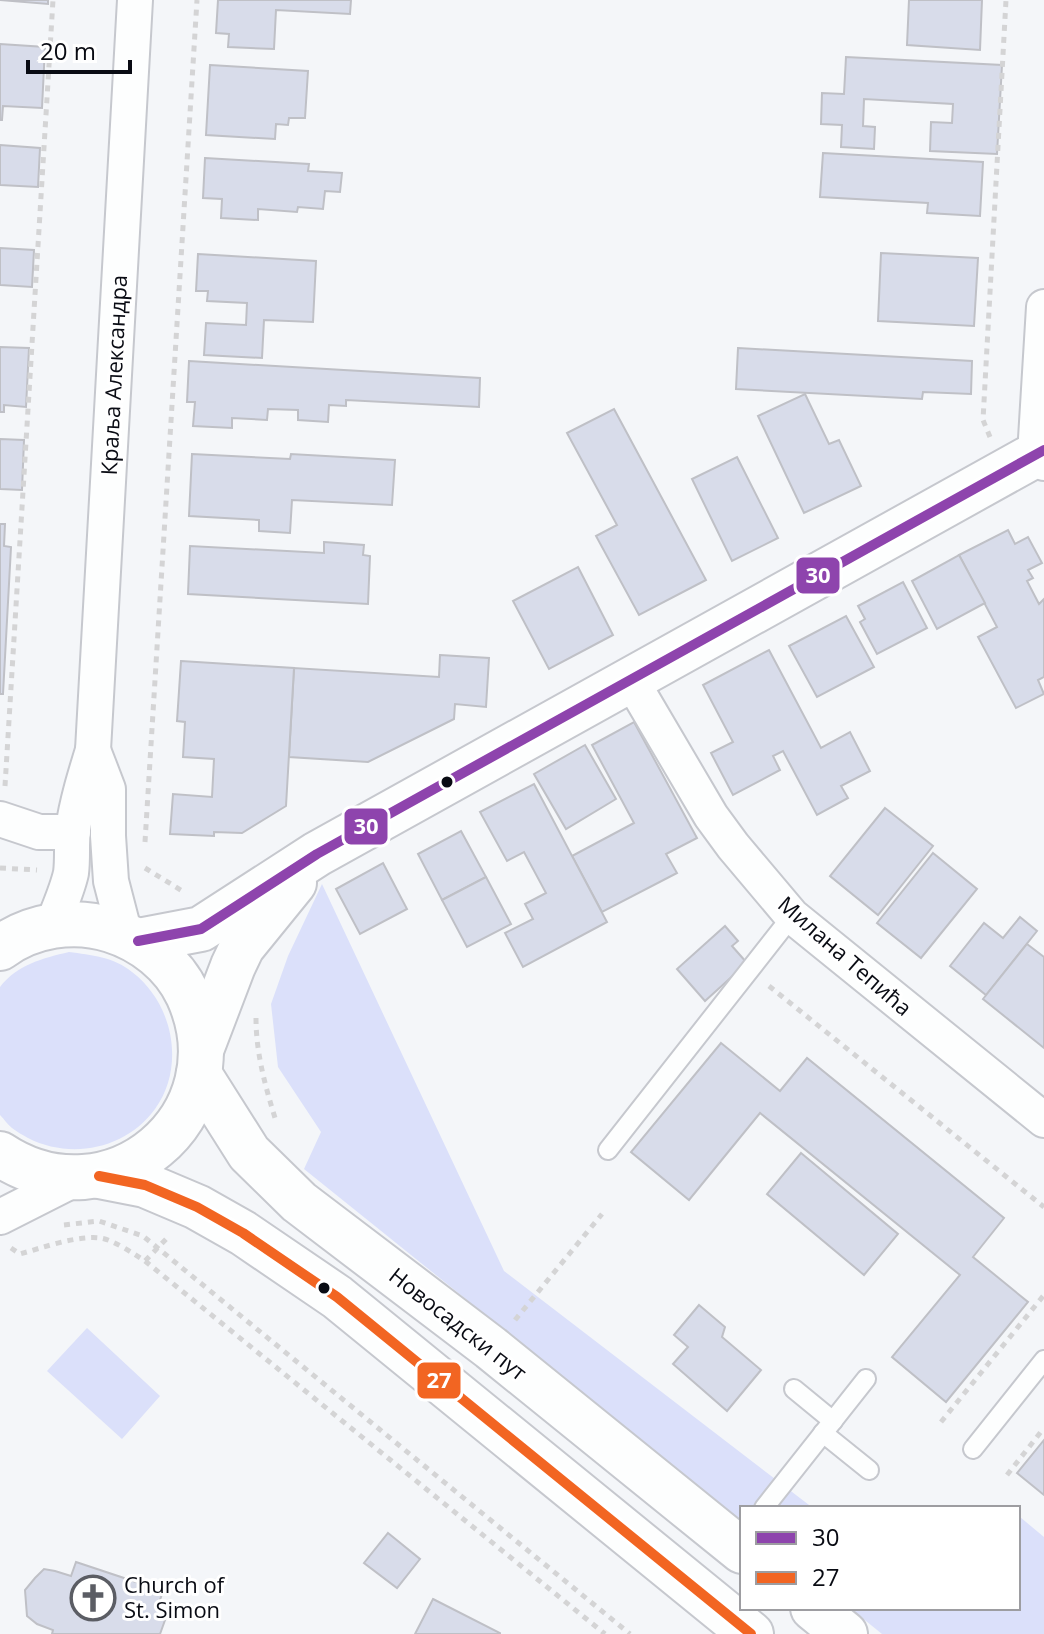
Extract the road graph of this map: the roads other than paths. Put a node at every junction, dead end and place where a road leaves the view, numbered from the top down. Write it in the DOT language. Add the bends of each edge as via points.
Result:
graph roads {
  1 [pos="135,0"];
  2 [pos="1044,307"];
  3 [pos="1032,460"];
  4 [pos="631,680"];
  5 [pos="93,750"];
  6 [pos="2,820"];
  7 [pos="73,832"];
  8 [pos="317,854"];
  9 [pos="792,916"];
  10 [pos="20,933"];
  11 [pos="131,938"];
  12 [pos="200,1062"];
  13 [pos="1044,1120"];
  14 [pos="608,1150"];
  15 [pos="0,1154"];
  16 [pos="88,1177"];
  17 [pos="0,1217"];
  18 [pos="1044,1360"];
  19 [pos="866,1379"];
  20 [pos="794,1389"];
  21 [pos="828,1427"];
  22 [pos="973,1449"];
  23 [pos="869,1470"];
  24 [pos="766,1506"];
  25 [pos="740,1544"];
  26 [pos="815,1610"];
  27 [pos="751,1634"];
  28 [pos="845,1634"];
  1 -- 5 [label="street, Краља Александра"];
  2 -- 3 [label="street"];
  3 -- 4 [label="main road"];
  4 -- 8 [label="main road"];
  4 -- 9 [label="street, Милана Тепића" via="711,816"];
  5 -- 7 [label="street"];
  5 -- 11 [label="street" via="108,789 111,881"];
  6 -- 7 [label="street" via="39,832"];
  7 -- 10 [label="street" via="70,875"];
  8 -- 11 [label="main road" via="201,929"];
  8 -- 12 [label="main road" via="242,947"];
  9 -- 13 [label="street, Милана Тепића"];
  9 -- 14 [label="lane"];
  10 -- 11 [label="main road" via="89,925"];
  11 -- 12 [label="main road" via="156,954 184,987 199,1029"];
  12 -- 16 [label="main road" via="194,1095 172,1132 139,1160"];
  12 -- 25 [label="main road, Новосадски пут" via="249,1153 299,1202"];
  15 -- 16 [label="main road" via="34,1172"];
  16 -- 17 [label="street"];
  16 -- 27 [label="main road" via="145,1185 197,1207 337,1297"];
  18 -- 22 [label="lane"];
  19 -- 21 [label="lane"];
  20 -- 21 [label="lane"];
  21 -- 23 [label="lane"];
  21 -- 24 [label="lane"];
  26 -- 28 [label="main road"];
}
